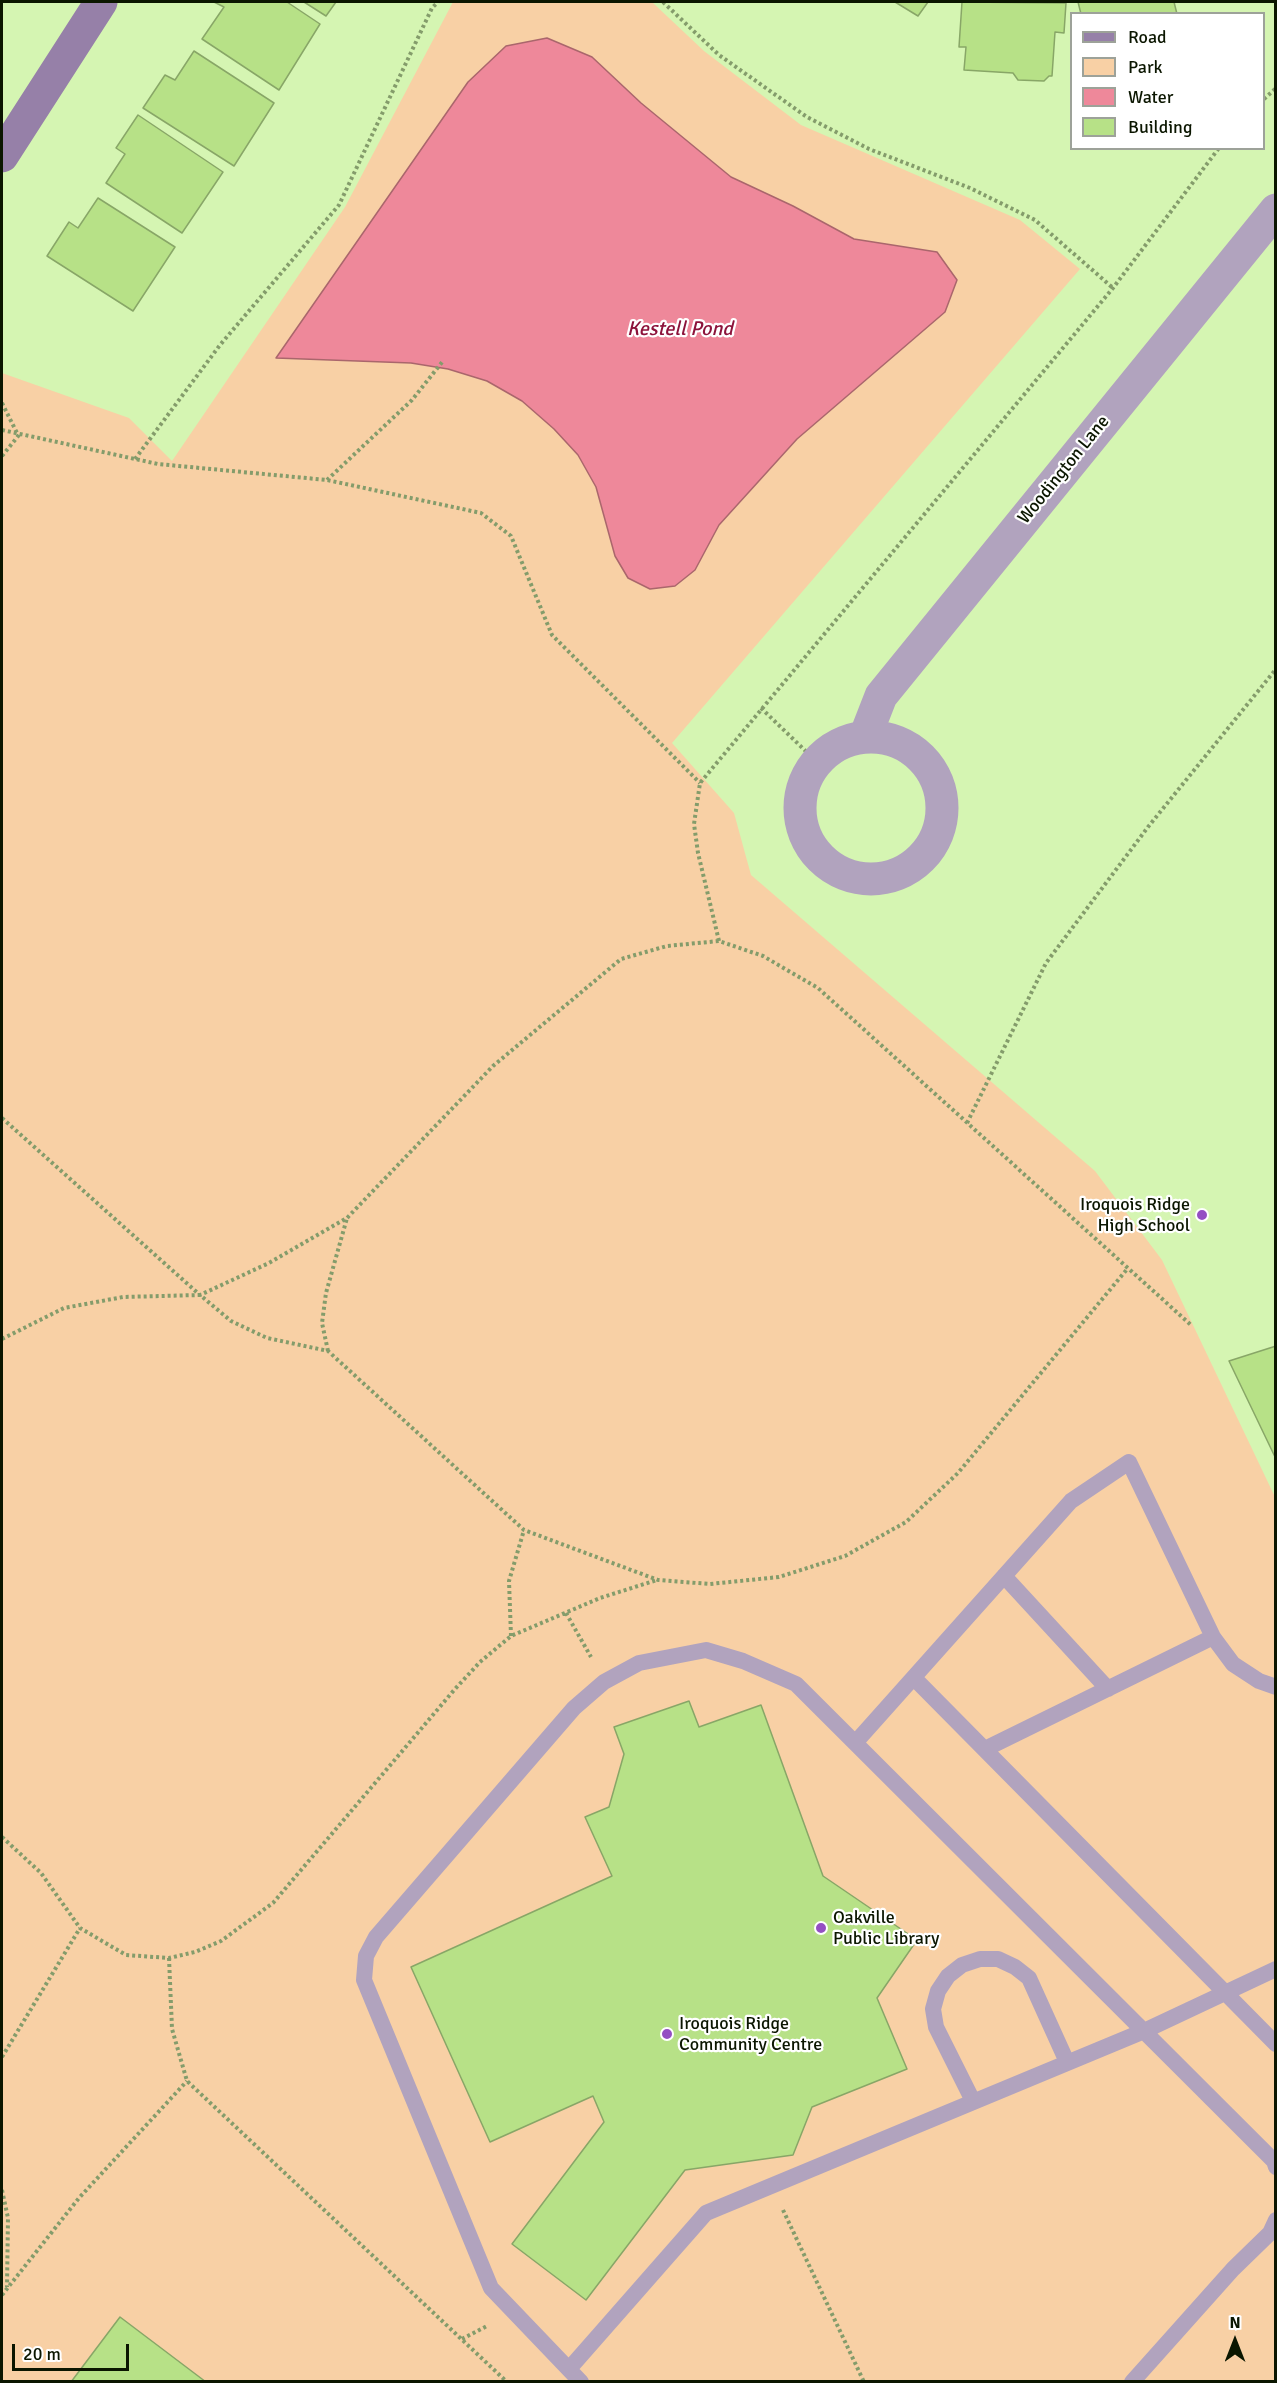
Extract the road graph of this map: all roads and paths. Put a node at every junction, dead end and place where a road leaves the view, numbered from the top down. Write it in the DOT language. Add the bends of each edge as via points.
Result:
graph roads {
  1 [pos="101,2"];
  2 [pos="438,2"];
  3 [pos="663,2"];
  4 [pos="1218,150"];
  5 [pos="2,156"];
  6 [pos="1275,210"];
  7 [pos="1113,288"];
  8 [pos="443,361"];
  9 [pos="2,403"];
  10 [pos="2,430"];
  11 [pos="19,435"];
  12 [pos="2,456"];
  13 [pos="135,459"];
  14 [pos="327,480"];
  15 [pos="1275,669"];
  16 [pos="761,708"];
  17 [pos="865,737"];
  18 [pos="817,762"];
  19 [pos="700,783"];
  20 [pos="718,941"];
  21 [pos="2,1118"];
  22 [pos="967,1123"];
  23 [pos="347,1218"];
  24 [pos="1128,1268"];
  25 [pos="200,1295"];
  26 [pos="1191,1325"];
  27 [pos="2,1339"];
  28 [pos="328,1351"];
  29 [pos="524,1530"];
  30 [pos="1004,1576"];
  31 [pos="658,1580"];
  32 [pos="566,1613"];
  33 [pos="511,1636"];
  34 [pos="1213,1637"];
  35 [pos="914,1678"];
  36 [pos="604,1682"];
  37 [pos="1275,1687"];
  38 [pos="1108,1689"];
  39 [pos="855,1743"];
  40 [pos="985,1749"];
  41 [pos="2,1837"];
  42 [pos="80,1928"];
  43 [pos="169,1958"];
  44 [pos="1275,1969"];
  45 [pos="1224,1992"];
  46 [pos="1144,2031"];
  47 [pos="1275,2044"];
  48 [pos="2,2057"];
  49 [pos="1067,2062"];
  50 [pos="187,2081"];
  51 [pos="973,2101"];
  52 [pos="1275,2167"];
  53 [pos="771,2185"];
  54 [pos="2,2190"];
  55 [pos="1275,2220"];
  56 [pos="7,2288"];
  57 [pos="2,2295"];
  58 [pos="575,2375"];
  59 [pos="507,2382"];
  60 [pos="864,2382"];
  61 [pos="1131,2382"];
  1 -- 5 [label="street"];
  2 -- 13 [label="path" via="339,205 220,345"];
  3 -- 7 [label="path" via="718,55 807,117 869,149 970,188 1035,220"];
  4 -- 7 [label="path"];
  6 -- 17 [label="street, Woodington Lane" via="881,696"];
  7 -- 16 [label="path"];
  8 -- 14 [label="path" via="412,400"];
  9 -- 11 [label="path"];
  10 -- 11 [label="path"];
  11 -- 12 [label="path"];
  11 -- 13 [label="path"];
  13 -- 14 [label="path"];
  14 -- 19 [label="path" via="482,513 511,536 552,635"];
  15 -- 22 [label="path" via="1148,827 1046,963"];
  16 -- 18 [label="path"];
  16 -- 19 [label="path"];
  17 -- 18 [label="street" via="830,750"];
  17 -- 18 [label="street" via="889,739 911,750 929,766 940,789 942,813 937,836 924,856 904,871 881,879 856,878 834,869 815,853 803,831 800,807 804,783"];
  19 -- 20 [label="path" via="694,824"];
  20 -- 22 [label="path" via="763,956 818,988"];
  20 -- 23 [label="path" via="667,946 621,959 493,1066"];
  21 -- 25 [label="path"];
  22 -- 24 [label="path"];
  23 -- 25 [label="path" via="269,1263"];
  23 -- 28 [label="path" via="326,1293 322,1323"];
  24 -- 26 [label="path"];
  24 -- 31 [label="path" via="958,1473 906,1522 845,1556 779,1577 710,1584"];
  25 -- 27 [label="path" via="123,1297 64,1308"];
  25 -- 28 [label="path" via="231,1321 267,1338"];
  28 -- 29 [label="path"];
  29 -- 31 [label="path"];
  29 -- 33 [label="path" via="509,1581"];
  30 -- 34 [label="lane" via="1071,1501 1130,1462"];
  30 -- 35 [label="lane"];
  30 -- 38 [label="lane"];
  31 -- 32 [label="path"];
  32 -- 33 [label="path"];
  32 -- 36 [label="path"];
  33 -- 43 [label="path" via="455,1689 273,1903 221,1941"];
  34 -- 37 [label="lane" via="1233,1664"];
  34 -- 38 [label="lane"];
  35 -- 39 [label="lane"];
  35 -- 40 [label="lane"];
  36 -- 39 [label="lane" via="639,1663 706,1650 796,1684"];
  36 -- 58 [label="lane" via="574,1708 376,1937 366,1956 364,1980 491,2288"];
  38 -- 40 [label="lane"];
  39 -- 46 [label="lane"];
  40 -- 45 [label="lane"];
  41 -- 42 [label="path" via="41,1873"];
  42 -- 43 [label="path" via="126,1955"];
  42 -- 48 [label="path"];
  43 -- 50 [label="path" via="172,2029"];
  44 -- 45 [label="lane"];
  45 -- 46 [label="lane"];
  45 -- 47 [label="lane"];
  46 -- 49 [label="lane"];
  46 -- 52 [label="lane" via="1274,2161"];
  49 -- 51 [label="lane"];
  49 -- 51 [label="lane" via="1029,1978 998,1959 962,1965 938,1991 933,2009 936,2027"];
  50 -- 56 [label="path" via="79,2198"];
  50 -- 59 [label="path"];
  51 -- 53 [label="lane"];
  53 -- 58 [label="lane" via="706,2212"];
  53 -- 60 [label="path"];
  54 -- 56 [label="path" via="8,2218"];
  55 -- 61 [label="lane" via="1270,2233"];
  56 -- 57 [label="path"];
}
